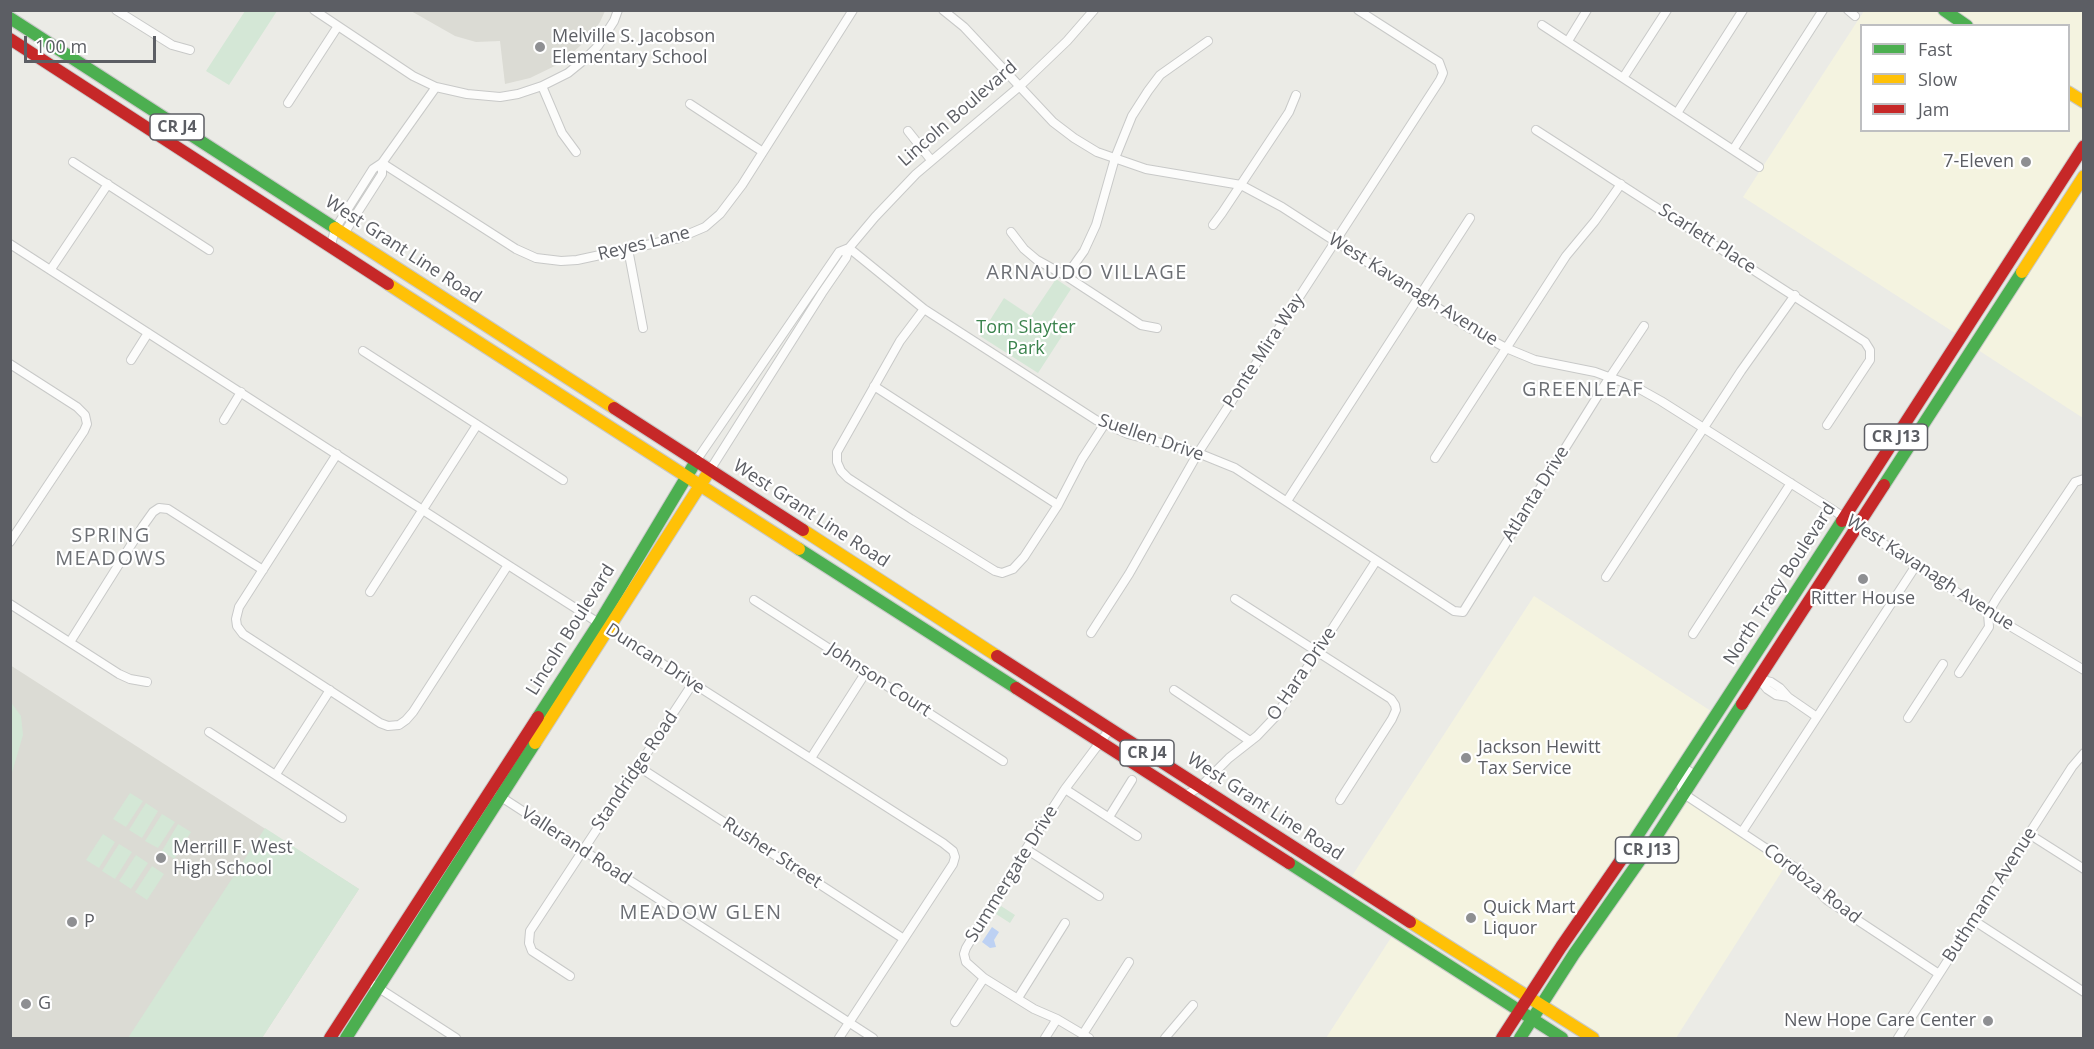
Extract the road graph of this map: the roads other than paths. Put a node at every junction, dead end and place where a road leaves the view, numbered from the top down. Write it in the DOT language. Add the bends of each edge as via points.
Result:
graph roads {
  1 [pos="116,10"];
  2 [pos="314,10"];
  3 [pos="618,10"];
  4 [pos="853,10"];
  5 [pos="943,10"];
  6 [pos="1094,10"];
  7 [pos="1358,10"];
  8 [pos="1587,10"];
  9 [pos="1667,10"];
  10 [pos="1743,10"];
  11 [pos="1822,10"];
  12 [pos="1944,10"];
  13 [pos="10,18"];
  14 [pos="1964,24"];
  15 [pos="1542,25"];
  16 [pos="338,26"];
  17 [pos="10,39"];
  18 [pos="1208,41"];
  19 [pos="1568,41"];
  20 [pos="190,50"];
  21 [pos="45,61"];
  22 [pos="99,76"];
  23 [pos="1623,78"];
  24 [pos="542,86"];
  25 [pos="1020,86"];
  26 [pos="436,87"];
  27 [pos="2070,93"];
  28 [pos="1296,95"];
  29 [pos="2084,102"];
  30 [pos="288,103"];
  31 [pos="690,104"];
  32 [pos="1677,113"];
  33 [pos="908,130"];
  34 [pos="1536,130"];
  35 [pos="2084,146"];
  36 [pos="1733,150"];
  37 [pos="576,152"];
  38 [pos="763,152"];
  39 [pos="1114,158"];
  40 [pos="931,160"];
  41 [pos="73,162"];
  42 [pos="382,163"];
  43 [pos="1759,167"];
  44 [pos="2084,176"];
  45 [pos="108,184"];
  46 [pos="1621,184"];
  47 [pos="1241,185"];
  48 [pos="1470,219"];
  49 [pos="1213,225"];
  50 [pos="339,231"];
  51 [pos="1011,232"];
  52 [pos="1335,240"];
  53 [pos="10,243"];
  54 [pos="331,245"];
  55 [pos="849,248"];
  56 [pos="628,249"];
  57 [pos="209,250"];
  58 [pos="51,269"];
  59 [pos="1066,276"];
  60 [pos="1795,295"];
  61 [pos="1420,296"];
  62 [pos="924,309"];
  63 [pos="1644,326"];
  64 [pos="643,328"];
  65 [pos="1157,328"];
  66 [pos="148,333"];
  67 [pos="1506,348"];
  68 [pos="363,351"];
  69 [pos="131,360"];
  70 [pos="10,364"];
  71 [pos="1610,377"];
  72 [pos="874,386"];
  73 [pos="241,392"];
  74 [pos="224,420"];
  75 [pos="477,424"];
  76 [pos="1104,425"];
  77 [pos="1827,425"];
  78 [pos="1704,427"];
  79 [pos="1198,453"];
  80 [pos="337,454"];
  81 [pos="1435,458"];
  82 [pos="696,460"];
  83 [pos="710,470"];
  84 [pos="687,476"];
  85 [pos="2084,478"];
  86 [pos="563,480"];
  87 [pos="1791,483"];
  88 [pos="700,484"];
  89 [pos="1287,501"];
  90 [pos="1058,505"];
  91 [pos="422,509"];
  92 [pos="1844,518"];
  93 [pos="1857,526"];
  94 [pos="10,542"];
  95 [pos="1376,561"];
  96 [pos="1917,564"];
  97 [pos="508,565"];
  98 [pos="263,570"];
  99 [pos="1606,578"];
  100 [pos="370,592"];
  101 [pos="1793,597"];
  102 [pos="1235,599"];
  103 [pos="754,600"];
  104 [pos="10,604"];
  105 [pos="1463,612"];
  106 [pos="1988,613"];
  107 [pos="604,626"];
  108 [pos="1091,633"];
  109 [pos="1693,634"];
  110 [pos="70,642"];
  111 [pos="1317,651"];
  112 [pos="1943,664"];
  113 [pos="2084,670"];
  114 [pos="866,672"];
  115 [pos="1959,673"];
  116 [pos="1759,679"];
  117 [pos="147,682"];
  118 [pos="693,683"];
  119 [pos="330,690"];
  120 [pos="1174,690"];
  121 [pos="1817,717"];
  122 [pos="1908,718"];
  123 [pos="1110,729"];
  124 [pos="209,732"];
  125 [pos="1705,734"];
  126 [pos="1250,741"];
  127 [pos="1101,743"];
  128 [pos="2084,753"];
  129 [pos="811,758"];
  130 [pos="1003,761"];
  131 [pos="639,767"];
  132 [pos="276,774"];
  133 [pos="1132,780"];
  134 [pos="1200,787"];
  135 [pos="1065,789"];
  136 [pos="496,794"];
  137 [pos="1684,794"];
  138 [pos="1184,796"];
  139 [pos="1340,800"];
  140 [pos="1109,817"];
  141 [pos="342,818"];
  142 [pos="1742,832"];
  143 [pos="2029,834"];
  144 [pos="1137,836"];
  145 [pos="1026,849"];
  146 [pos="583,850"];
  147 [pos="1284,860"];
  148 [pos="1319,864"];
  149 [pos="2084,869"];
  150 [pos="1099,896"];
  151 [pos="1973,920"];
  152 [pos="1065,923"];
  153 [pos="904,939"];
  154 [pos="1129,962"];
  155 [pos="1939,974"];
  156 [pos="570,976"];
  157 [pos="984,978"];
  158 [pos="368,981"];
  159 [pos="379,988"];
  160 [pos="2084,992"];
  161 [pos="1528,997"];
  162 [pos="1018,998"];
  163 [pos="1193,1005"];
  164 [pos="1541,1005"];
  165 [pos="1519,1011"];
  166 [pos="1058,1018"];
  167 [pos="1532,1019"];
  168 [pos="955,1022"];
  169 [pos="849,1024"];
  170 [pos="1086,1036"];
  171 [pos="330,1038"];
  172 [pos="346,1038"];
  173 [pos="456,1038"];
  174 [pos="839,1038"];
  175 [pos="873,1038"];
  176 [pos="1045,1038"];
  177 [pos="1165,1038"];
  178 [pos="1502,1038"];
  179 [pos="1520,1038"];
  180 [pos="1562,1038"];
  181 [pos="1593,1038"];
  182 [pos="1898,1038"];
  1 -- 20 [label="street" via="172,45"];
  2 -- 16 [label="street"];
  3 -- 24 [label="street" via="598,46 568,73"];
  4 -- 38 [label="street, Reyes Lane"];
  5 -- 25 [label="street, West Kavanagh Avenue"];
  6 -- 25 [label="street, Lincoln Boulevard"];
  7 -- 52 [label="street, Ponte Mira Way" via="1439,62 1443,73"];
  8 -- 19 [label="street"];
  9 -- 23 [label="street"];
  10 -- 32 [label="street"];
  11 -- 36 [label="street"];
  12 -- 14 [label="main road"];
  13 -- 22 [label="main road, West Grant Line Road / CR J4"];
  15 -- 19 [label="street"];
  16 -- 26 [label="street"];
  16 -- 30 [label="street"];
  17 -- 21 [label="main road, West Grant Line Road / CR J4"];
  18 -- 39 [label="street" via="1160,75 1132,116"];
  19 -- 23 [label="street"];
  21 -- 22 [label="main road" via="52,56 87,76"];
  21 -- 54 [label="main road, West Grant Line Road / CR J4"];
  22 -- 50 [label="main road, West Grant Line Road / CR J4"];
  23 -- 32 [label="street"];
  24 -- 26 [label="street" via="500,97"];
  24 -- 37 [label="street" via="562,133"];
  25 -- 39 [label="street, West Kavanagh Avenue" via="1053,122 1097,152"];
  25 -- 40 [label="street, Lincoln Boulevard"];
  26 -- 42 [label="street"];
  27 -- 29 [label="main road"];
  28 -- 47 [label="street"];
  31 -- 38 [label="street"];
  32 -- 36 [label="street"];
  33 -- 40 [label="street"];
  34 -- 46 [label="street, Scarlett Place"];
  35 -- 92 [label="main road, North Tracy Boulevard / CR J13"];
  36 -- 43 [label="street"];
  38 -- 56 [label="street, Reyes Lane" via="725,207 705,227 679,238"];
  39 -- 47 [label="street, West Kavanagh Avenue" via="1146,169"];
  39 -- 59 [label="street" via="1096,225"];
  40 -- 55 [label="street, Lincoln Boulevard"];
  41 -- 45 [label="street"];
  42 -- 50 [label="street" via="382,174"];
  42 -- 56 [label="street, Reyes Lane" via="536,258 577,260"];
  44 -- 93 [label="main road, North Tracy Boulevard / CR J13"];
  45 -- 57 [label="street"];
  45 -- 58 [label="street"];
  46 -- 60 [label="street, Scarlett Place"];
  46 -- 67 [label="street" via="1566,256"];
  47 -- 49 [label="street"];
  47 -- 52 [label="street, West Kavanagh Avenue"];
  48 -- 61 [label="street"];
  50 -- 54 [label="street"];
  50 -- 82 [label="main road, West Grant Line Road / CR J4"];
  51 -- 59 [label="street" via="1037,260"];
  52 -- 61 [label="street, West Kavanagh Avenue"];
  52 -- 79 [label="street, Ponte Mira Way"];
  53 -- 58 [label="street, Duncan Drive"];
  54 -- 84 [label="main road, West Grant Line Road / CR J4"];
  55 -- 62 [label="street, Suellen Drive"];
  55 -- 82 [label="street, Lincoln Boulevard" via="839,252 817,282"];
  55 -- 83 [label="street, Lincoln Boulevard"];
  56 -- 64 [label="street"];
  58 -- 66 [label="street, Duncan Drive"];
  59 -- 65 [label="street" via="1141,325"];
  60 -- 77 [label="street, Scarlett Place" via="1868,345 1867,365"];
  60 -- 78 [label="street"];
  61 -- 67 [label="street, West Kavanagh Avenue"];
  61 -- 89 [label="street"];
  62 -- 72 [label="street"];
  62 -- 76 [label="street, Suellen Drive"];
  63 -- 71 [label="street, Atlanta Drive"];
  66 -- 69 [label="street"];
  66 -- 73 [label="street, Duncan Drive"];
  67 -- 71 [label="street, West Kavanagh Avenue" via="1535,360"];
  67 -- 81 [label="street"];
  68 -- 75 [label="street"];
  70 -- 94 [label="street" via="77,407 87,424"];
  71 -- 78 [label="street, West Kavanagh Avenue" via="1661,400"];
  71 -- 105 [label="street, Atlanta Drive"];
  72 -- 90 [label="street"];
  72 -- 90 [label="street" via="837,452 837,462 848,478 1002,573 1024,558"];
  73 -- 74 [label="street"];
  73 -- 80 [label="street, Duncan Drive"];
  75 -- 86 [label="street"];
  75 -- 91 [label="street"];
  76 -- 79 [label="street, Suellen Drive"];
  76 -- 90 [label="street"];
  78 -- 87 [label="street, West Kavanagh Avenue"];
  78 -- 99 [label="street"];
  79 -- 89 [label="street, Suellen Drive" via="1235,468"];
  79 -- 108 [label="street, Ponte Mira Way"];
  80 -- 91 [label="street, Duncan Drive"];
  80 -- 98 [label="street"];
  82 -- 83 [label="main road, West Grant Line Road / CR J4"];
  82 -- 84 [label="main road, Lincoln Boulevard"];
  83 -- 88 [label="main road, Lincoln Boulevard"];
  83 -- 123 [label="main road, West Grant Line Road / CR J4"];
  84 -- 88 [label="main road, West Grant Line Road / CR J4"];
  84 -- 107 [label="main road, Lincoln Boulevard"];
  85 -- 106 [label="street" via="2075,482"];
  87 -- 92 [label="street, West Kavanagh Avenue"];
  87 -- 109 [label="street"];
  88 -- 107 [label="main road, Lincoln Boulevard"];
  88 -- 127 [label="main road, West Grant Line Road / CR J4"];
  89 -- 95 [label="street, Suellen Drive"];
  91 -- 97 [label="street, Duncan Drive"];
  91 -- 100 [label="street"];
  92 -- 93 [label="street, West Kavanagh Avenue"];
  92 -- 101 [label="main road, North Tracy Boulevard / CR J13"];
  93 -- 96 [label="street, West Kavanagh Avenue"];
  93 -- 116 [label="main road, North Tracy Boulevard / CR J13"];
  95 -- 105 [label="street, Suellen Drive" via="1444,606"];
  95 -- 111 [label="street, O Hara Drive"];
  96 -- 106 [label="street, West Kavanagh Avenue"];
  96 -- 121 [label="street"];
  97 -- 107 [label="street, Duncan Drive"];
  97 -- 119 [label="street" via="406,720 388,726 380,723"];
  98 -- 110 [label="street" via="168,509 159,508 143,526"];
  98 -- 119 [label="street" via="239,607 237,626 243,634"];
  101 -- 116 [label="street" via="1787,618 1757,666"];
  101 -- 125 [label="main road, North Tracy Boulevard / CR J13"];
  102 -- 111 [label="street"];
  103 -- 114 [label="street, Johnson Court"];
  104 -- 110 [label="street"];
  106 -- 113 [label="street, West Kavanagh Avenue"];
  106 -- 115 [label="street" via="1989,627"];
  107 -- 118 [label="street, Duncan Drive"];
  107 -- 136 [label="main road, Lincoln Boulevard"];
  110 -- 117 [label="street" via="124,676"];
  111 -- 126 [label="street, O Hara Drive" via="1276,716"];
  111 -- 139 [label="street" via="1390,699 1396,710"];
  112 -- 122 [label="street"];
  114 -- 129 [label="street"];
  114 -- 130 [label="street, Johnson Court"];
  116 -- 121 [label="street" via="1771,682"];
  116 -- 137 [label="main road, North Tracy Boulevard / CR J13"];
  118 -- 129 [label="street, Duncan Drive"];
  118 -- 131 [label="street, Standridge Road"];
  119 -- 132 [label="street"];
  120 -- 126 [label="street"];
  121 -- 142 [label="street"];
  123 -- 127 [label="street, Summergate Drive"];
  123 -- 134 [label="main road, West Grant Line Road / CR J4"];
  124 -- 132 [label="street"];
  125 -- 137 [label="street" via="1704,746 1681,787"];
  125 -- 161 [label="main road, North Tracy Boulevard / CR J13"];
  126 -- 134 [label="street, O Hara Drive"];
  127 -- 135 [label="street, Summergate Drive"];
  127 -- 138 [label="main road, West Grant Line Road / CR J4"];
  128 -- 143 [label="street, Buthmann Avenue"];
  129 -- 153 [label="street, Duncan Drive" via="948,847 955,857"];
  131 -- 146 [label="street, Standridge Road"];
  131 -- 153 [label="street, Rusher Street"];
  132 -- 141 [label="street"];
  133 -- 140 [label="street"];
  134 -- 138 [label="street, O Hara Drive"];
  134 -- 148 [label="main road, West Grant Line Road / CR J4"];
  135 -- 140 [label="street"];
  135 -- 145 [label="street, Summergate Drive"];
  136 -- 146 [label="street, Vallerand Road"];
  136 -- 158 [label="main road, Lincoln Boulevard"];
  136 -- 159 [label="main road, Lincoln Boulevard"];
  137 -- 142 [label="street, Cordoza Road"];
  137 -- 164 [label="main road, North Tracy Boulevard / CR J13"];
  138 -- 147 [label="main road, West Grant Line Road / CR J4"];
  140 -- 144 [label="street"];
  142 -- 155 [label="street, Cordoza Road" via="1797,868 1827,900"];
  143 -- 149 [label="street"];
  143 -- 151 [label="street, Buthmann Avenue"];
  145 -- 150 [label="street"];
  145 -- 157 [label="street, Summergate Drive" via="964,954 966,962"];
  146 -- 156 [label="street, Standridge Road" via="530,931 532,951"];
  146 -- 169 [label="street, Vallerand Road"];
  147 -- 148 [label="main road"];
  147 -- 165 [label="main road, West Grant Line Road / CR J4"];
  148 -- 161 [label="main road, West Grant Line Road / CR J4"];
  151 -- 155 [label="street, Buthmann Avenue"];
  151 -- 160 [label="street"];
  152 -- 162 [label="street"];
  153 -- 169 [label="street"];
  154 -- 170 [label="street"];
  155 -- 182 [label="street, Buthmann Avenue"];
  157 -- 162 [label="street, Summergate Drive"];
  157 -- 168 [label="street"];
  158 -- 159 [label="street"];
  158 -- 171 [label="main road, Lincoln Boulevard"];
  159 -- 172 [label="main road, Lincoln Boulevard"];
  159 -- 173 [label="street"];
  161 -- 164 [label="main road, West Grant Line Road / CR J4"];
  161 -- 165 [label="main road, North Tracy Boulevard / CR J13"];
  162 -- 166 [label="street, Summergate Drive"];
  163 -- 177 [label="street"];
  164 -- 167 [label="main road, North Tracy Boulevard / CR J13"];
  164 -- 181 [label="main road, West Grant Line Road / CR J4"];
  165 -- 167 [label="main road, West Grant Line Road / CR J4"];
  165 -- 178 [label="main road, North Tracy Boulevard / CR J13"];
  166 -- 170 [label="street, Summergate Drive"];
  166 -- 176 [label="street"];
  167 -- 179 [label="main road, North Tracy Boulevard / CR J13"];
  167 -- 180 [label="main road, West Grant Line Road / CR J4"];
  169 -- 174 [label="street"];
  169 -- 175 [label="street, Vallerand Road"];
}
